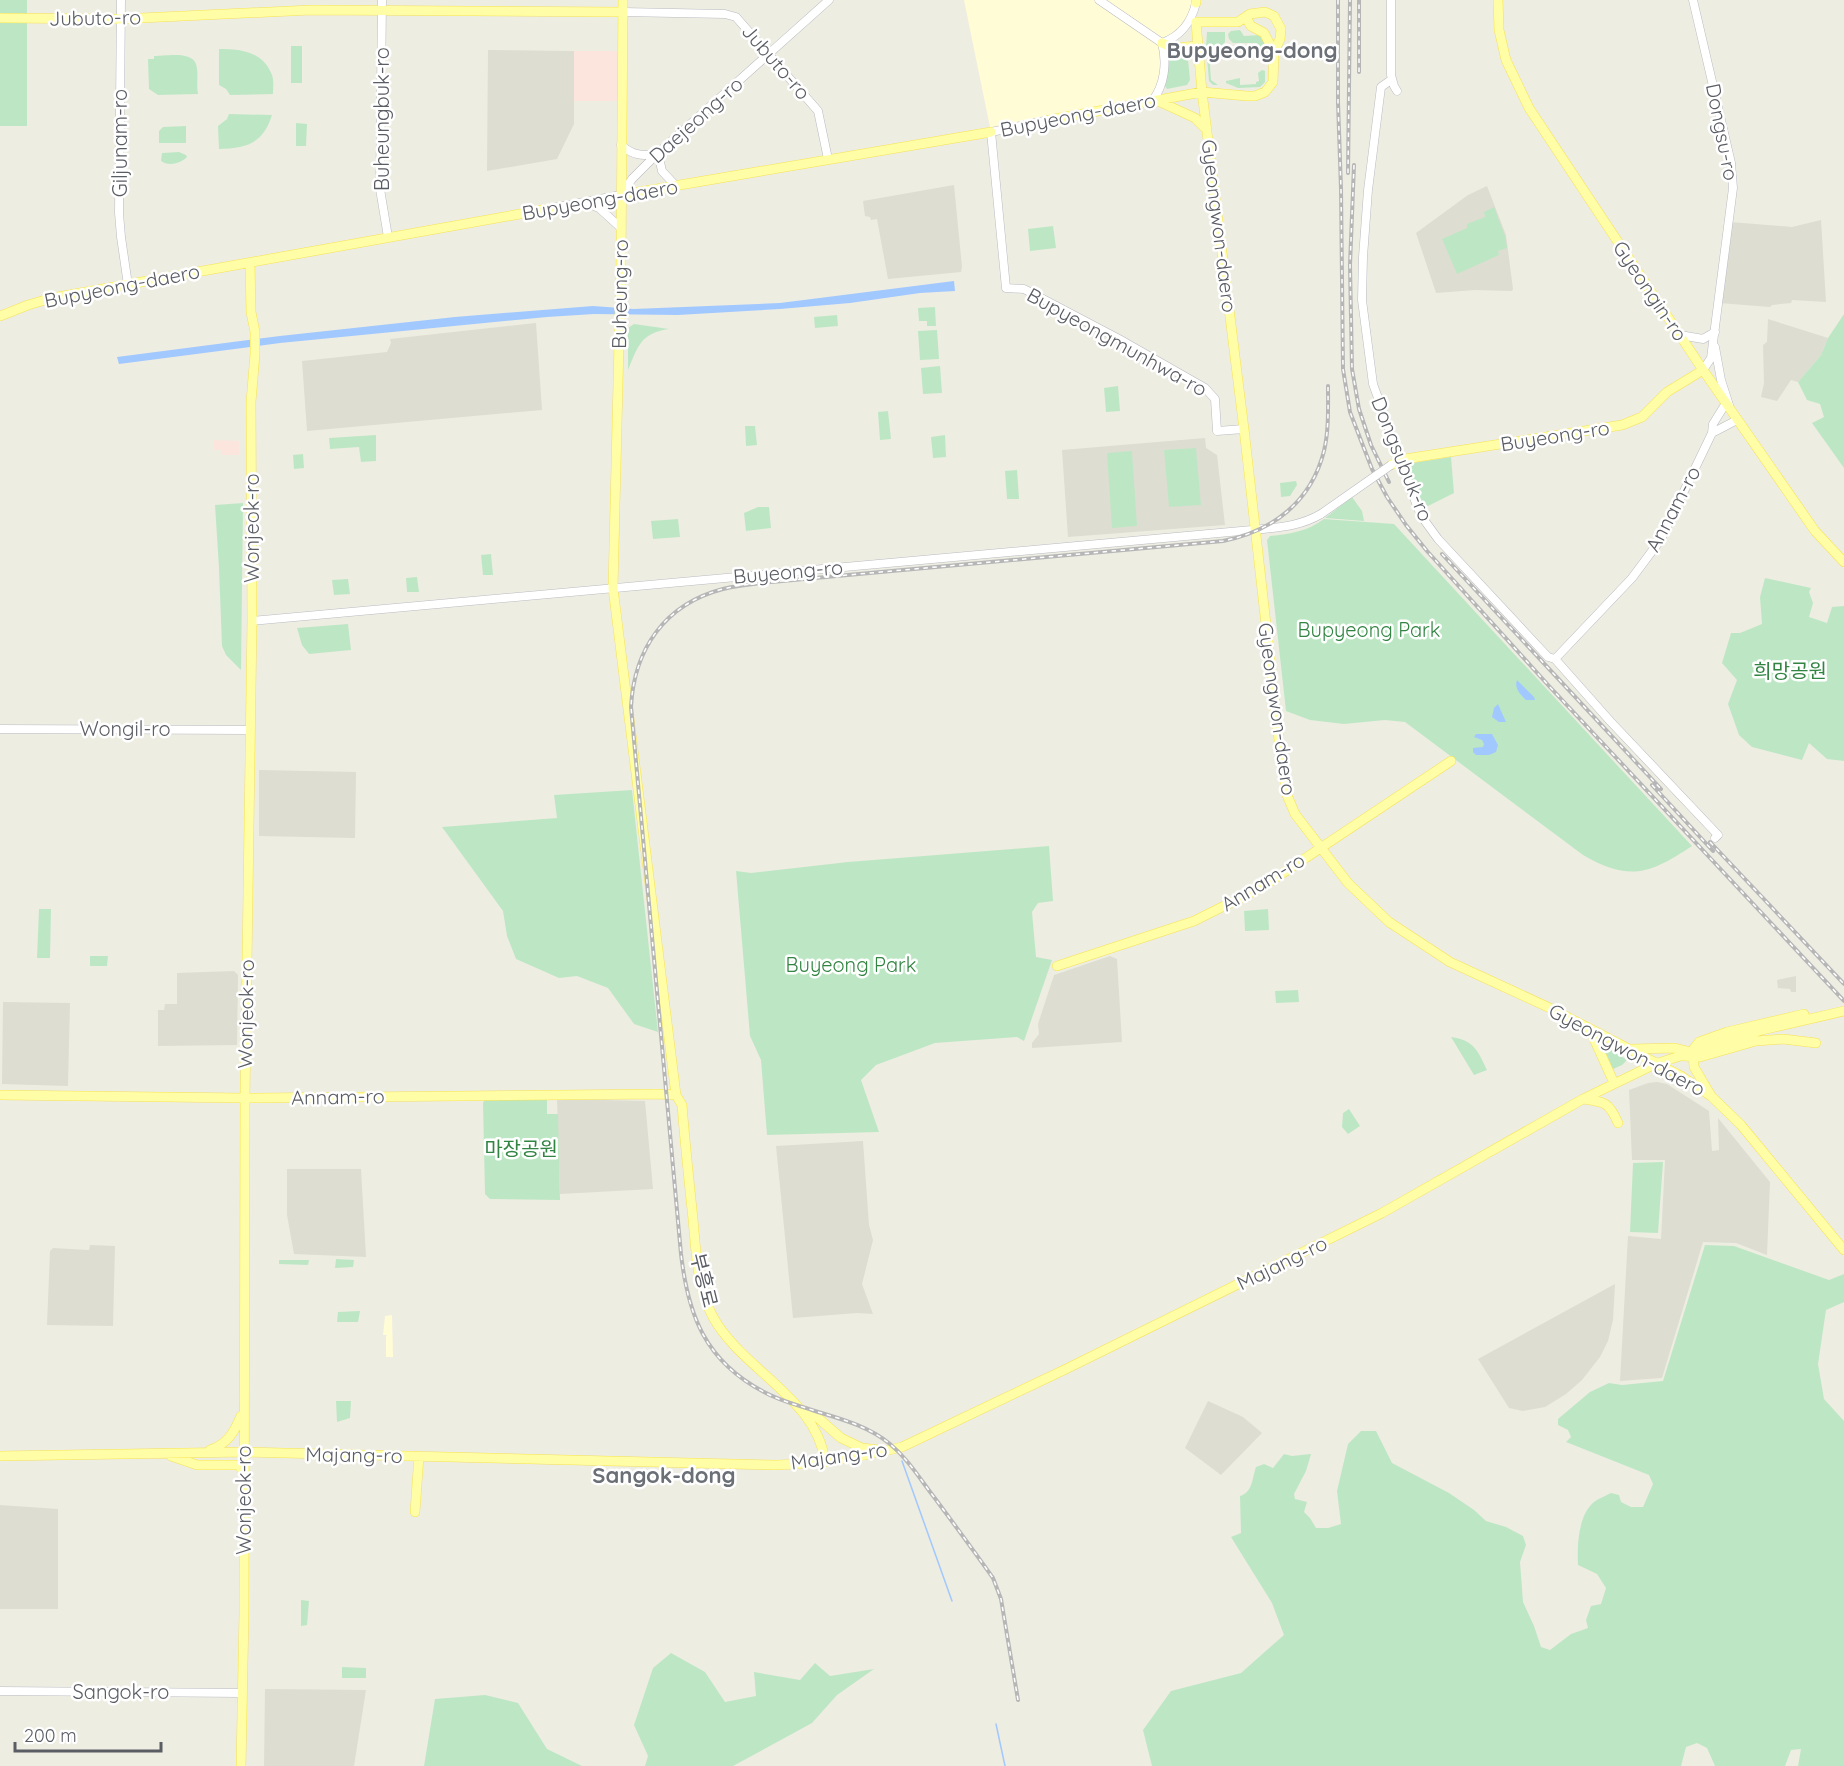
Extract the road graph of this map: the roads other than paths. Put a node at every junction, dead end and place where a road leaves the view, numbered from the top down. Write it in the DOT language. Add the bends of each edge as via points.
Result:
graph roads {
  1 [pos="121,0"];
  2 [pos="623,0"];
  3 [pos="829,0"];
  4 [pos="1099,0"];
  5 [pos="1391,0"];
  6 [pos="1498,0"];
  7 [pos="1693,0"];
  8 [pos="1196,2"];
  9 [pos="382,5"];
  10 [pos="623,12"];
  11 [pos="0,18"];
  12 [pos="1246,18"];
  13 [pos="120,19"];
  14 [pos="1196,22"];
  15 [pos="1162,43"];
  16 [pos="1197,46"];
  17 [pos="1274,52"];
  18 [pos="769,54"];
  19 [pos="1391,80"];
  20 [pos="1397,91"];
  21 [pos="1202,92"];
  22 [pos="1154,100"];
  23 [pos="1049,120"];
  24 [pos="991,132"];
  25 [pos="1207,132"];
  26 [pos="621,145"];
  27 [pos="658,153"];
  28 [pos="828,159"];
  29 [pos="676,186"];
  30 [pos="621,195"];
  31 [pos="584,202"];
  32 [pos="553,208"];
  33 [pos="621,228"];
  34 [pos="388,237"];
  35 [pos="250,263"];
  36 [pos="128,285"];
  37 [pos="0,316"];
  38 [pos="1714,334"];
  39 [pos="1680,335"];
  40 [pos="1702,370"];
  41 [pos="1728,406"];
  42 [pos="1737,420"];
  43 [pos="1244,429"];
  44 [pos="1712,433"];
  45 [pos="1400,461"];
  46 [pos="1391,465"];
  47 [pos="1255,530"];
  48 [pos="1844,562"];
  49 [pos="613,588"];
  50 [pos="252,621"];
  51 [pos="1555,659"];
  52 [pos="0,729"];
  53 [pos="250,730"];
  54 [pos="1451,761"];
  55 [pos="1715,838"];
  56 [pos="1319,848"];
  57 [pos="1057,966"];
  58 [pos="1844,1011"];
  59 [pos="1804,1014"];
  60 [pos="1590,1030"];
  61 [pos="1816,1042"];
  62 [pos="1628,1049"];
  63 [pos="1694,1054"];
  64 [pos="1656,1064"];
  65 [pos="1614,1083"];
  66 [pos="0,1095"];
  67 [pos="676,1095"];
  68 [pos="1711,1096"];
  69 [pos="245,1098"];
  70 [pos="1583,1099"];
  71 [pos="1618,1123"];
  72 [pos="1844,1250"];
  73 [pos="799,1408"];
  74 [pos="243,1410"];
  75 [pos="884,1451"];
  76 [pos="244,1452"];
  77 [pos="202,1453"];
  78 [pos="168,1454"];
  79 [pos="0,1456"];
  80 [pos="419,1456"];
  81 [pos="825,1462"];
  82 [pos="244,1473"];
  83 [pos="415,1512"];
  84 [pos="0,1691"];
  85 [pos="242,1693"];
  86 [pos="241,1766"];
  1 -- 13 [label="street, Giljunam-ro"];
  2 -- 10 [label="main road, Buheung-ro"];
  3 -- 18 [label="street, Daejeong-ro"];
  4 -- 15 [label="street"];
  5 -- 19 [label="street, Dongsubuk-ro"];
  6 -- 39 [label="main road, Gyeongin-ro" via="1499,30 1517,87"];
  7 -- 38 [label="street, Dongsu-ro" via="1731,163 1733,188"];
  8 -- 14 [label="street, Gyeongwon-daero"];
  8 -- 15 [label="street" via="1186,28"];
  9 -- 10 [label="main road, Jubuto-ro"];
  9 -- 13 [label="main road, Jubuto-ro"];
  9 -- 34 [label="street, Buheungbuk-ro" via="380,189"];
  10 -- 18 [label="street, Jubuto-ro" via="732,15"];
  10 -- 26 [label="main road, Buheung-ro"];
  11 -- 13 [label="main road, Jubuto-ro"];
  12 -- 14 [label="main road" via="1235,23"];
  12 -- 17 [label="main road" via="1264,33"];
  12 -- 17 [label="main road" via="1265,12 1274,16 1281,35"];
  13 -- 36 [label="street, Giljunam-ro" via="119,213"];
  14 -- 16 [label="main road, Gyeongwon-daero"];
  15 -- 16 [label="main road" via="1174,48"];
  15 -- 22 [label="street" via="1162,85"];
  16 -- 21 [label="main road, Gyeongwon-daero"];
  17 -- 21 [label="main road, Bupyeong-daero" via="1273,82 1266,92 1247,96"];
  18 -- 27 [label="street, Daejeong-ro"];
  18 -- 28 [label="street, Jubuto-ro" via="818,111"];
  19 -- 20 [label="street, Dongsubuk-ro"];
  19 -- 45 [label="street, Dongsubuk-ro" via="1381,87 1374,130 1362,300 1373,384"];
  21 -- 22 [label="main road, Bupyeong-daero"];
  21 -- 25 [label="main road, Gyeongwon-daero"];
  22 -- 23 [label="main road, Bupyeong-daero"];
  22 -- 25 [label="main road" via="1195,117"];
  23 -- 24 [label="street, Bupyeong-daero"];
  24 -- 28 [label="main road, Bupyeong-daero"];
  24 -- 43 [label="street, Bupyeongmunhwa-ro" via="1006,288 1023,288 1205,388 1215,399 1217,432"];
  25 -- 43 [label="main road, Gyeongwon-daero"];
  26 -- 27 [label="street" via="630,153"];
  26 -- 30 [label="main road, Buheung-ro"];
  27 -- 29 [label="street" via="662,171"];
  27 -- 30 [label="street, Daejeong-ro"];
  28 -- 29 [label="main road, Bupyeong-daero"];
  29 -- 30 [label="main road, Bupyeong-daero"];
  30 -- 31 [label="street, Bupyeong-daero"];
  30 -- 33 [label="main road, Buheung-ro"];
  31 -- 32 [label="street, Bupyeong-daero"];
  31 -- 33 [label="street" via="598,208"];
  32 -- 34 [label="main road, Bupyeong-daero"];
  33 -- 49 [label="main road, Buheung-ro"];
  34 -- 35 [label="main road, Bupyeong-daero"];
  35 -- 36 [label="main road, Bupyeong-daero"];
  35 -- 50 [label="main road, Wonjeok-ro" via="255,332 251,402"];
  36 -- 37 [label="main road, Bupyeong-daero" via="43,300"];
  38 -- 39 [label="street" via="1703,339"];
  38 -- 40 [label="street, Dongsu-ro" via="1711,358"];
  38 -- 41 [label="street"];
  39 -- 40 [label="main road, Gyeongin-ro"];
  40 -- 41 [label="main road, Gyeongin-ro"];
  40 -- 45 [label="main road, Buyeong-ro" via="1666,392 1642,417 1622,425"];
  41 -- 42 [label="main road, Gyeongin-ro"];
  41 -- 44 [label="street, Annam-ro" via="1713,424"];
  42 -- 44 [label="street"];
  42 -- 48 [label="main road, Gyeongin-ro" via="1815,531"];
  43 -- 47 [label="main road, Gyeongwon-daero"];
  44 -- 51 [label="street, Annam-ro" via="1661,539 1632,578"];
  45 -- 46 [label="main road, Buyeong-ro"];
  45 -- 51 [label="street, Dongsubuk-ro" via="1432,532 1544,653"];
  46 -- 47 [label="street, Buyeong-ro, bridge" via="1307,522"];
  47 -- 49 [label="street, Buyeong-ro"];
  47 -- 56 [label="main road, Gyeongwon-daero" via="1287,795 1294,814"];
  49 -- 50 [label="street, Buyeong-ro"];
  49 -- 67 [label="main road, Buheung-ro"];
  50 -- 53 [label="main road, Wonjeok-ro"];
  51 -- 55 [label="street, Dongsubuk-ro" via="1718,836"];
  52 -- 53 [label="street, Wongil-ro"];
  53 -- 69 [label="main road, Wonjeok-ro"];
  54 -- 56 [label="main road, Annam-ro"];
  56 -- 57 [label="main road, Annam-ro" via="1262,887 1194,921"];
  56 -- 60 [label="main road, Gyeongwon-daero" via="1355,891 1389,922 1450,962"];
  58 -- 63 [label="main road" via="1762,1030"];
  59 -- 63 [label="main road" via="1699,1042"];
  60 -- 62 [label="main road, Gyeongwon-daero"];
  60 -- 65 [label="main road"];
  61 -- 63 [label="main road" via="1756,1041"];
  62 -- 63 [label="main road" via="1675,1048"];
  62 -- 64 [label="main road, Gyeongwon-daero"];
  63 -- 64 [label="main road, Majang-ro"];
  63 -- 68 [label="main road" via="1694,1067"];
  64 -- 65 [label="main road, Majang-ro"];
  64 -- 68 [label="main road, Gyeongwon-daero"];
  65 -- 70 [label="main road, Majang-ro"];
  66 -- 69 [label="main road, Annam-ro"];
  67 -- 69 [label="main road, Annam-ro"];
  67 -- 73 [label="main road, 부흥로" via="682,1105 697,1265 705,1301 734,1346"];
  68 -- 72 [label="main road, Gyeongwon-daero" via="1741,1125"];
  69 -- 74 [label="main road, Wonjeok-ro"];
  70 -- 71 [label="main road" via="1606,1104"];
  70 -- 75 [label="main road, Majang-ro" via="1315,1247 1066,1369 903,1446"];
  73 -- 75 [label="main road" via="817,1417 841,1438 862,1448"];
  73 -- 81 [label="main road, 부흥로" via="820,1438"];
  74 -- 76 [label="main road, Wonjeok-ro"];
  74 -- 77 [label="main road" via="230,1438"];
  75 -- 81 [label="main road, Majang-ro"];
  76 -- 77 [label="main road, Majang-ro"];
  76 -- 80 [label="main road, Majang-ro"];
  76 -- 82 [label="main road, Wonjeok-ro"];
  77 -- 78 [label="main road, Majang-ro"];
  78 -- 79 [label="main road, Majang-ro"];
  78 -- 82 [label="main road" via="197,1465 239,1465"];
  80 -- 81 [label="main road, Majang-ro" via="776,1465"];
  80 -- 83 [label="main road"];
  82 -- 85 [label="main road, Wonjeok-ro"];
  84 -- 85 [label="street, Sangok-ro"];
  85 -- 86 [label="main road, Wonjeok-ro"];
}
